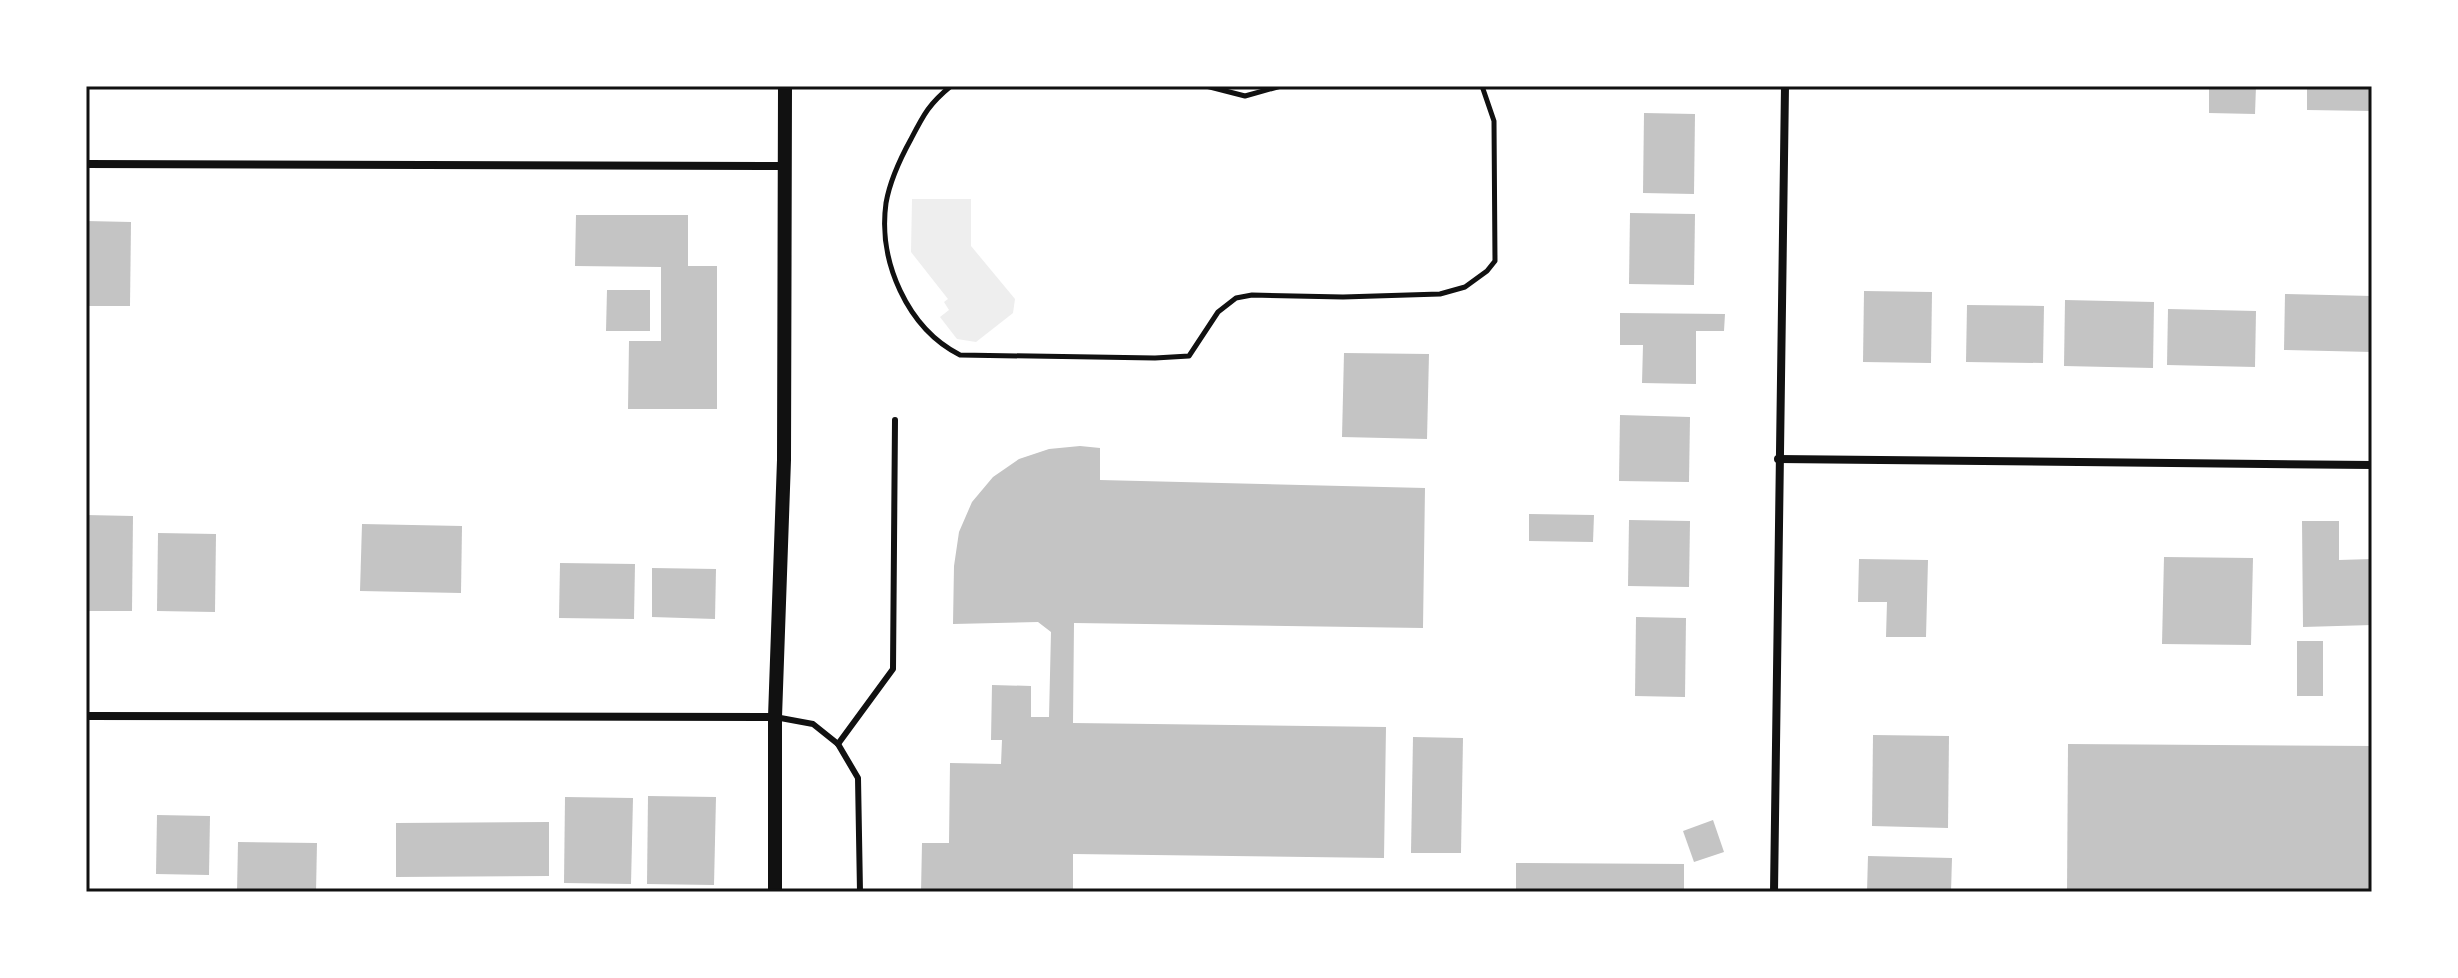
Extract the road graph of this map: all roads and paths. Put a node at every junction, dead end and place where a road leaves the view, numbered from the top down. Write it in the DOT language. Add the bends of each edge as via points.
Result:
graph roads {
  1 [pos="785,86"];
  2 [pos="951,86"];
  3 [pos="1206,86"];
  4 [pos="1281,86"];
  5 [pos="1482,86"];
  6 [pos="1785,86"];
  7 [pos="86,164"];
  8 [pos="785,166"];
  9 [pos="895,420"];
  10 [pos="1778,459"];
  11 [pos="2372,465"];
  12 [pos="86,716"];
  13 [pos="775,717"];
  14 [pos="838,744"];
  15 [pos="775,892"];
  16 [pos="860,892"];
  17 [pos="1774,892"];
  1 -- 8 [label="street"];
  2 -- 5 [label="path" via="930,103 900,159 886,205 895,280 916,320 960,355 1155,358 1189,356 1218,312 1236,298 1440,294 1465,287 1487,271 1495,261 1494,121"];
  3 -- 4 [label="path" via="1245,96"];
  6 -- 10 [label="street"];
  7 -- 8 [label="street"];
  8 -- 13 [label="street" via="784,460"];
  9 -- 14 [label="lane" via="893,669"];
  10 -- 11 [label="street"];
  10 -- 17 [label="street"];
  12 -- 13 [label="street"];
  13 -- 14 [label="lane" via="813,724"];
  13 -- 15 [label="street"];
  14 -- 16 [label="lane" via="858,778"];
}
